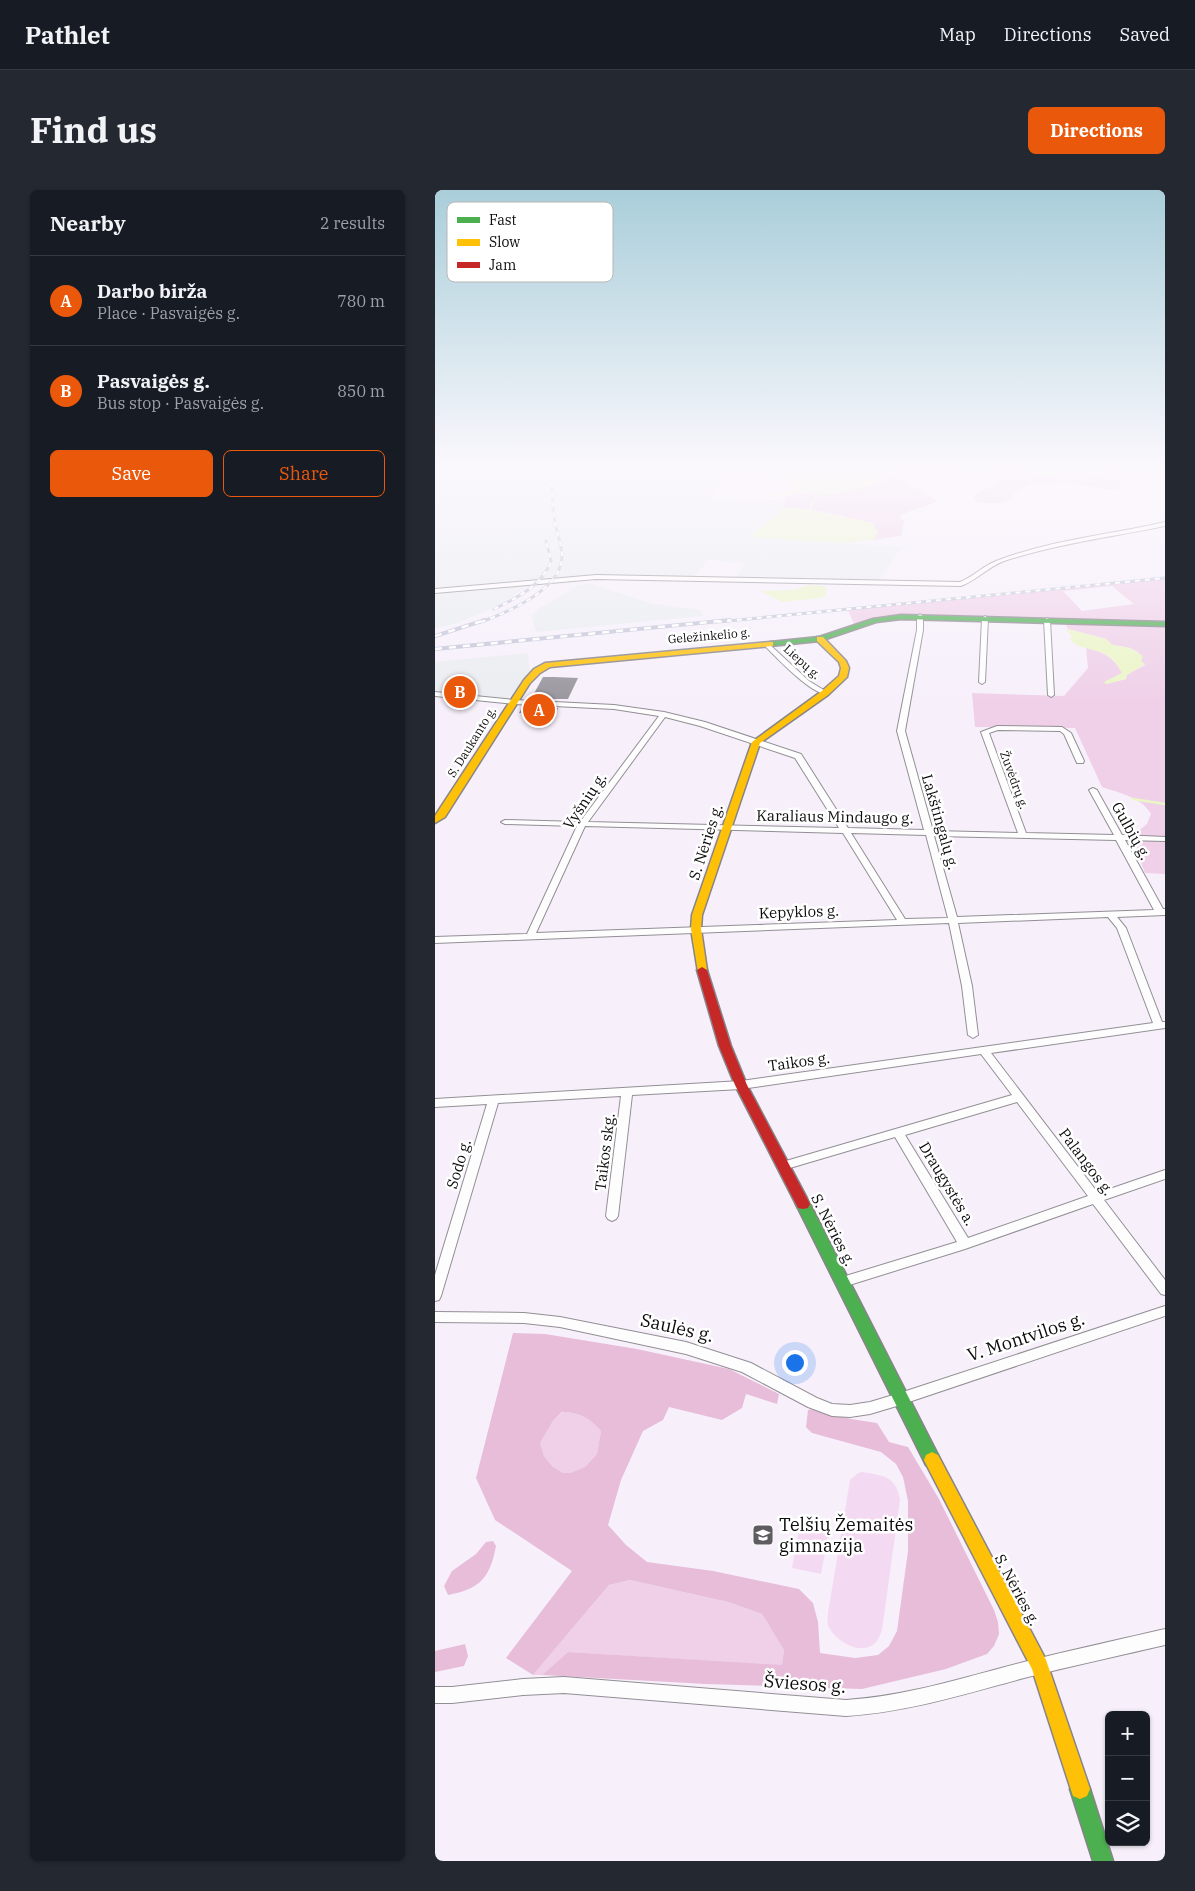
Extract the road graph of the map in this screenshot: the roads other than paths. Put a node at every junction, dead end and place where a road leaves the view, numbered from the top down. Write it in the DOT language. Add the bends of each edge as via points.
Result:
graph roads {
  1 [pos="1051,547"];
  2 [pos="435,591"];
  3 [pos="920,616"];
  4 [pos="985,618"];
  5 [pos="1047,620"];
  6 [pos="1165,624"];
  7 [pos="820,639"];
  8 [pos="767,645"];
  9 [pos="982,682"];
  10 [pos="825,693"];
  11 [pos="435,694"];
  12 [pos="1051,695"];
  13 [pos="514,702"];
  14 [pos="664,714"];
  15 [pos="756,742"];
  16 [pos="1080,761"];
  17 [pos="1093,790"];
  18 [pos="435,820"];
  19 [pos="505,822"];
  20 [pos="582,824"];
  21 [pos="727,828"];
  22 [pos="845,831"];
  23 [pos="928,833"];
  24 [pos="1023,836"];
  25 [pos="1119,838"];
  26 [pos="1165,839"];
  27 [pos="1163,912"];
  28 [pos="1110,913"];
  29 [pos="953,919"];
  30 [pos="901,921"];
  31 [pos="696,929"];
  32 [pos="530,937"];
  33 [pos="435,940"];
  34 [pos="1162,1025"];
  35 [pos="973,1035"];
  36 [pos="985,1052"];
  37 [pos="741,1085"];
  38 [pos="627,1091"];
  39 [pos="1019,1097"];
  40 [pos="494,1099"];
  41 [pos="435,1103"];
  42 [pos="898,1133"];
  43 [pos="783,1166"];
  44 [pos="1165,1174"];
  45 [pos="1095,1200"];
  46 [pos="613,1216"];
  47 [pos="965,1244"];
  48 [pos="843,1282"];
  49 [pos="1165,1290"];
  50 [pos="435,1296"];
  51 [pos="1165,1311"];
  52 [pos="435,1317"];
  53 [pos="900,1399"];
  54 [pos="1165,1637"];
  55 [pos="1040,1666"];
  56 [pos="435,1696"];
  57 [pos="1103,1861"];
  1 -- 2 [label="street" via="1001,560 961,584 590,577"];
  3 -- 4 [label="street, Geležinkelio g."];
  3 -- 7 [label="street, Geležinkelio g." via="875,620"];
  3 -- 23 [label="street, Lakštingalų g." via="901,731"];
  4 -- 5 [label="street, Geležinkelio g."];
  4 -- 9 [label="street"];
  5 -- 6 [label="street, Geležinkelio g."];
  5 -- 12 [label="street"];
  7 -- 8 [label="street, Geležinkelio g."];
  7 -- 10 [label="street" via="845,668 843,677"];
  8 -- 10 [label="street, Liepų g." via="807,682"];
  8 -- 13 [label="street, Geležinkelio g." via="548,665 533,674"];
  10 -- 15 [label="street"];
  11 -- 13 [label="street"];
  13 -- 14 [label="street" via="614,707"];
  13 -- 18 [label="street, S. Daukanto g." via="457,792"];
  14 -- 15 [label="street"];
  14 -- 20 [label="street, Vyšnių g."];
  15 -- 21 [label="street, S. Nėries g."];
  15 -- 22 [label="street" via="801,758"];
  16 -- 24 [label="street, Žuvėdrų g." via="1062,729 997,728 985,732"];
  17 -- 25 [label="street, Gulbių g."];
  19 -- 20 [label="street, Karaliaus Mindaugo g."];
  20 -- 21 [label="street, Karaliaus Mindaugo g."];
  20 -- 32 [label="street, Vyšnių g."];
  21 -- 22 [label="street, Karaliaus Mindaugo g."];
  21 -- 31 [label="street, S. Nėries g." via="697,915"];
  22 -- 23 [label="street, Karaliaus Mindaugo g."];
  22 -- 30 [label="street"];
  23 -- 24 [label="street, Karaliaus Mindaugo g."];
  23 -- 29 [label="street, Lakštingalų g."];
  24 -- 25 [label="street, Karaliaus Mindaugo g."];
  25 -- 26 [label="street, Karaliaus Mindaugo g."];
  25 -- 27 [label="street, Gulbių g."];
  27 -- 28 [label="street, Kepyklos g."];
  28 -- 29 [label="street, Kepyklos g."];
  28 -- 34 [label="street" via="1121,928"];
  29 -- 30 [label="street, Kepyklos g."];
  29 -- 35 [label="street, Lakštingalų g."];
  30 -- 31 [label="street, Kepyklos g."];
  31 -- 32 [label="street, Kepyklos g."];
  31 -- 37 [label="street, S. Nėries g." via="701,967 725,1046"];
  32 -- 33 [label="street, Kepyklos g."];
  34 -- 36 [label="street, Taikos g."];
  36 -- 37 [label="street, Taikos g."];
  36 -- 39 [label="street, Palangos g."];
  37 -- 38 [label="street, Taikos g."];
  37 -- 43 [label="street, S. Nėries g."];
  38 -- 40 [label="street, Taikos g."];
  38 -- 46 [label="street, Taikos skg."];
  39 -- 42 [label="street"];
  39 -- 45 [label="street, Palangos g."];
  40 -- 41 [label="street, Taikos g."];
  40 -- 50 [label="street, Sodo g."];
  42 -- 43 [label="street"];
  42 -- 47 [label="street, Draugystės a."];
  43 -- 48 [label="street, S. Nėries g."];
  44 -- 45 [label="street"];
  45 -- 47 [label="street"];
  45 -- 49 [label="street, Palangos g."];
  47 -- 48 [label="street, Draugystės a."];
  48 -- 53 [label="street, S. Nėries g."];
  51 -- 53 [label="street, V. Montvilos g."];
  52 -- 53 [label="street, Saulės g." via="524,1318 560,1322 686,1348 746,1367 832,1410 870,1408"];
  53 -- 55 [label="street, S. Nėries g."];
  54 -- 55 [label="street, Šviesos g."];
  55 -- 56 [label="street, Šviesos g." via="877,1707 846,1708 564,1685"];
  55 -- 57 [label="street, S. Nėries g."];
}
